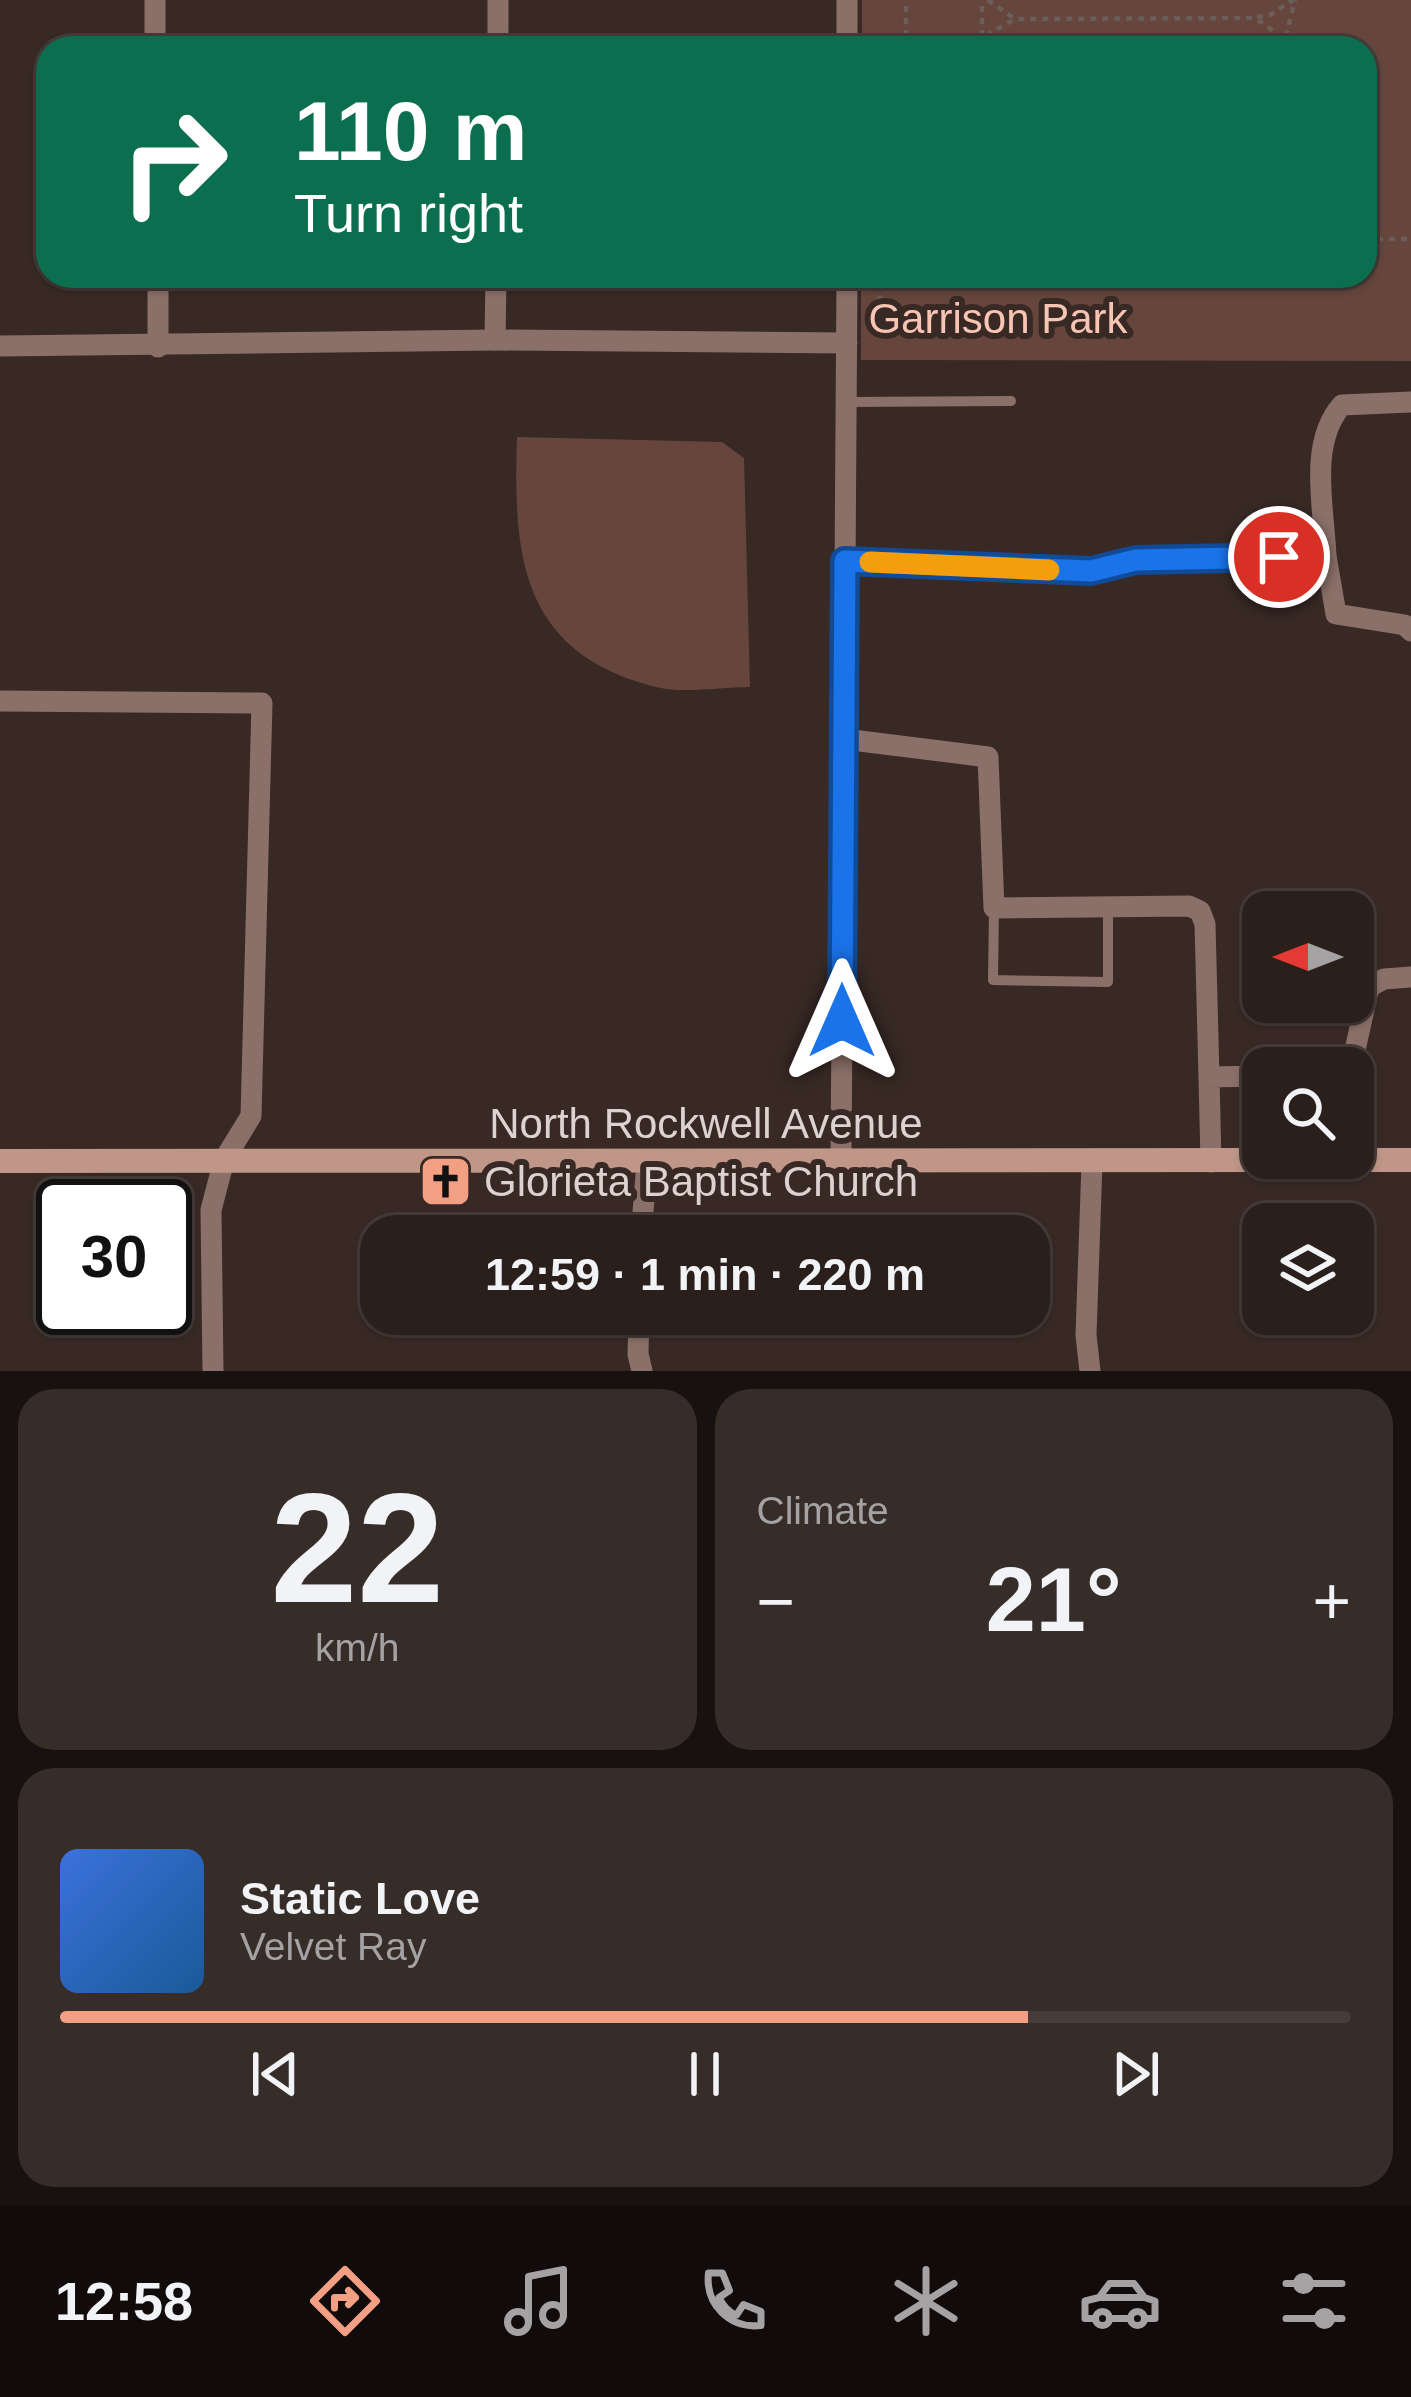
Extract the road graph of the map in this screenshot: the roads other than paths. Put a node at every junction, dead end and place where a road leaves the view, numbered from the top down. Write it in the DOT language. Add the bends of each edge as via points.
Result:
graph roads {
  1 [pos="155,0"];
  2 [pos="499,0"];
  3 [pos="847,0"];
  4 [pos="155,36"];
  5 [pos="498,36"];
  6 [pos="847,36"];
  7 [pos="158,288"];
  8 [pos="496,288"];
  9 [pos="848,288"];
  10 [pos="854,334"];
  11 [pos="495,340"];
  12 [pos="0,346"];
  13 [pos="158,346"];
  14 [pos="1011,401"];
  15 [pos="847,402"];
  16 [pos="1411,403"];
  17 [pos="1326,556"];
  18 [pos="845,561"];
  19 [pos="1411,631"];
  20 [pos="0,701"];
  21 [pos="844,739"];
  22 [pos="1108,907"];
  23 [pos="994,908"];
  24 [pos="1411,977"];
  25 [pos="1357,1047"];
  26 [pos="1242,1076"];
  27 [pos="1209,1077"];
  28 [pos="1374,1159"];
  29 [pos="224,1160"];
  30 [pos="1411,1160"];
  31 [pos="0,1161"];
  32 [pos="1242,1161"];
  33 [pos="1211,1162"];
  34 [pos="647,1163"];
  35 [pos="841,1163"];
  36 [pos="1092,1163"];
  37 [pos="643,1215"];
  38 [pos="638,1335"];
  39 [pos="213,1371"];
  40 [pos="642,1371"];
  41 [pos="1090,1371"];
  1 -- 4 [label="street"];
  2 -- 5 [label="street"];
  3 -- 6 [label="street"];
  7 -- 13 [label="street"];
  8 -- 11 [label="street"];
  9 -- 10 [label="street"];
  10 -- 11 [label="street"];
  10 -- 15 [label="street"];
  11 -- 13 [label="street"];
  12 -- 13 [label="street"];
  14 -- 15 [label="lane"];
  15 -- 18 [label="street"];
  16 -- 17 [label="street" via="1342,405 1329,420 1322,440"];
  17 -- 18 [label="street" via="1136,560 1091,571"];
  17 -- 19 [label="street" via="1336,614"];
  18 -- 21 [label="street"];
  20 -- 29 [label="street" via="262,703 251,1116"];
  21 -- 23 [label="street" via="988,757"];
  21 -- 35 [label="street"];
  22 -- 23 [label="street"];
  22 -- 23 [label="lane" via="1108,982 993,980"];
  22 -- 27 [label="street" via="1200,911"];
  24 -- 25 [label="street" via="1369,987"];
  26 -- 27 [label="street"];
  27 -- 33 [label="street"];
  28 -- 30 [label="main road, North Rockwell Avenue"];
  29 -- 31 [label="main road, North Rockwell Avenue"];
  29 -- 34 [label="main road, North Rockwell Avenue"];
  29 -- 39 [label="street" via="212,1210"];
  32 -- 33 [label="main road, North Rockwell Avenue"];
  33 -- 36 [label="main road, North Rockwell Avenue"];
  34 -- 35 [label="main road, North Rockwell Avenue"];
  34 -- 37 [label="street"];
  35 -- 36 [label="main road, North Rockwell Avenue"];
  36 -- 41 [label="street"];
  38 -- 40 [label="street"];
}
